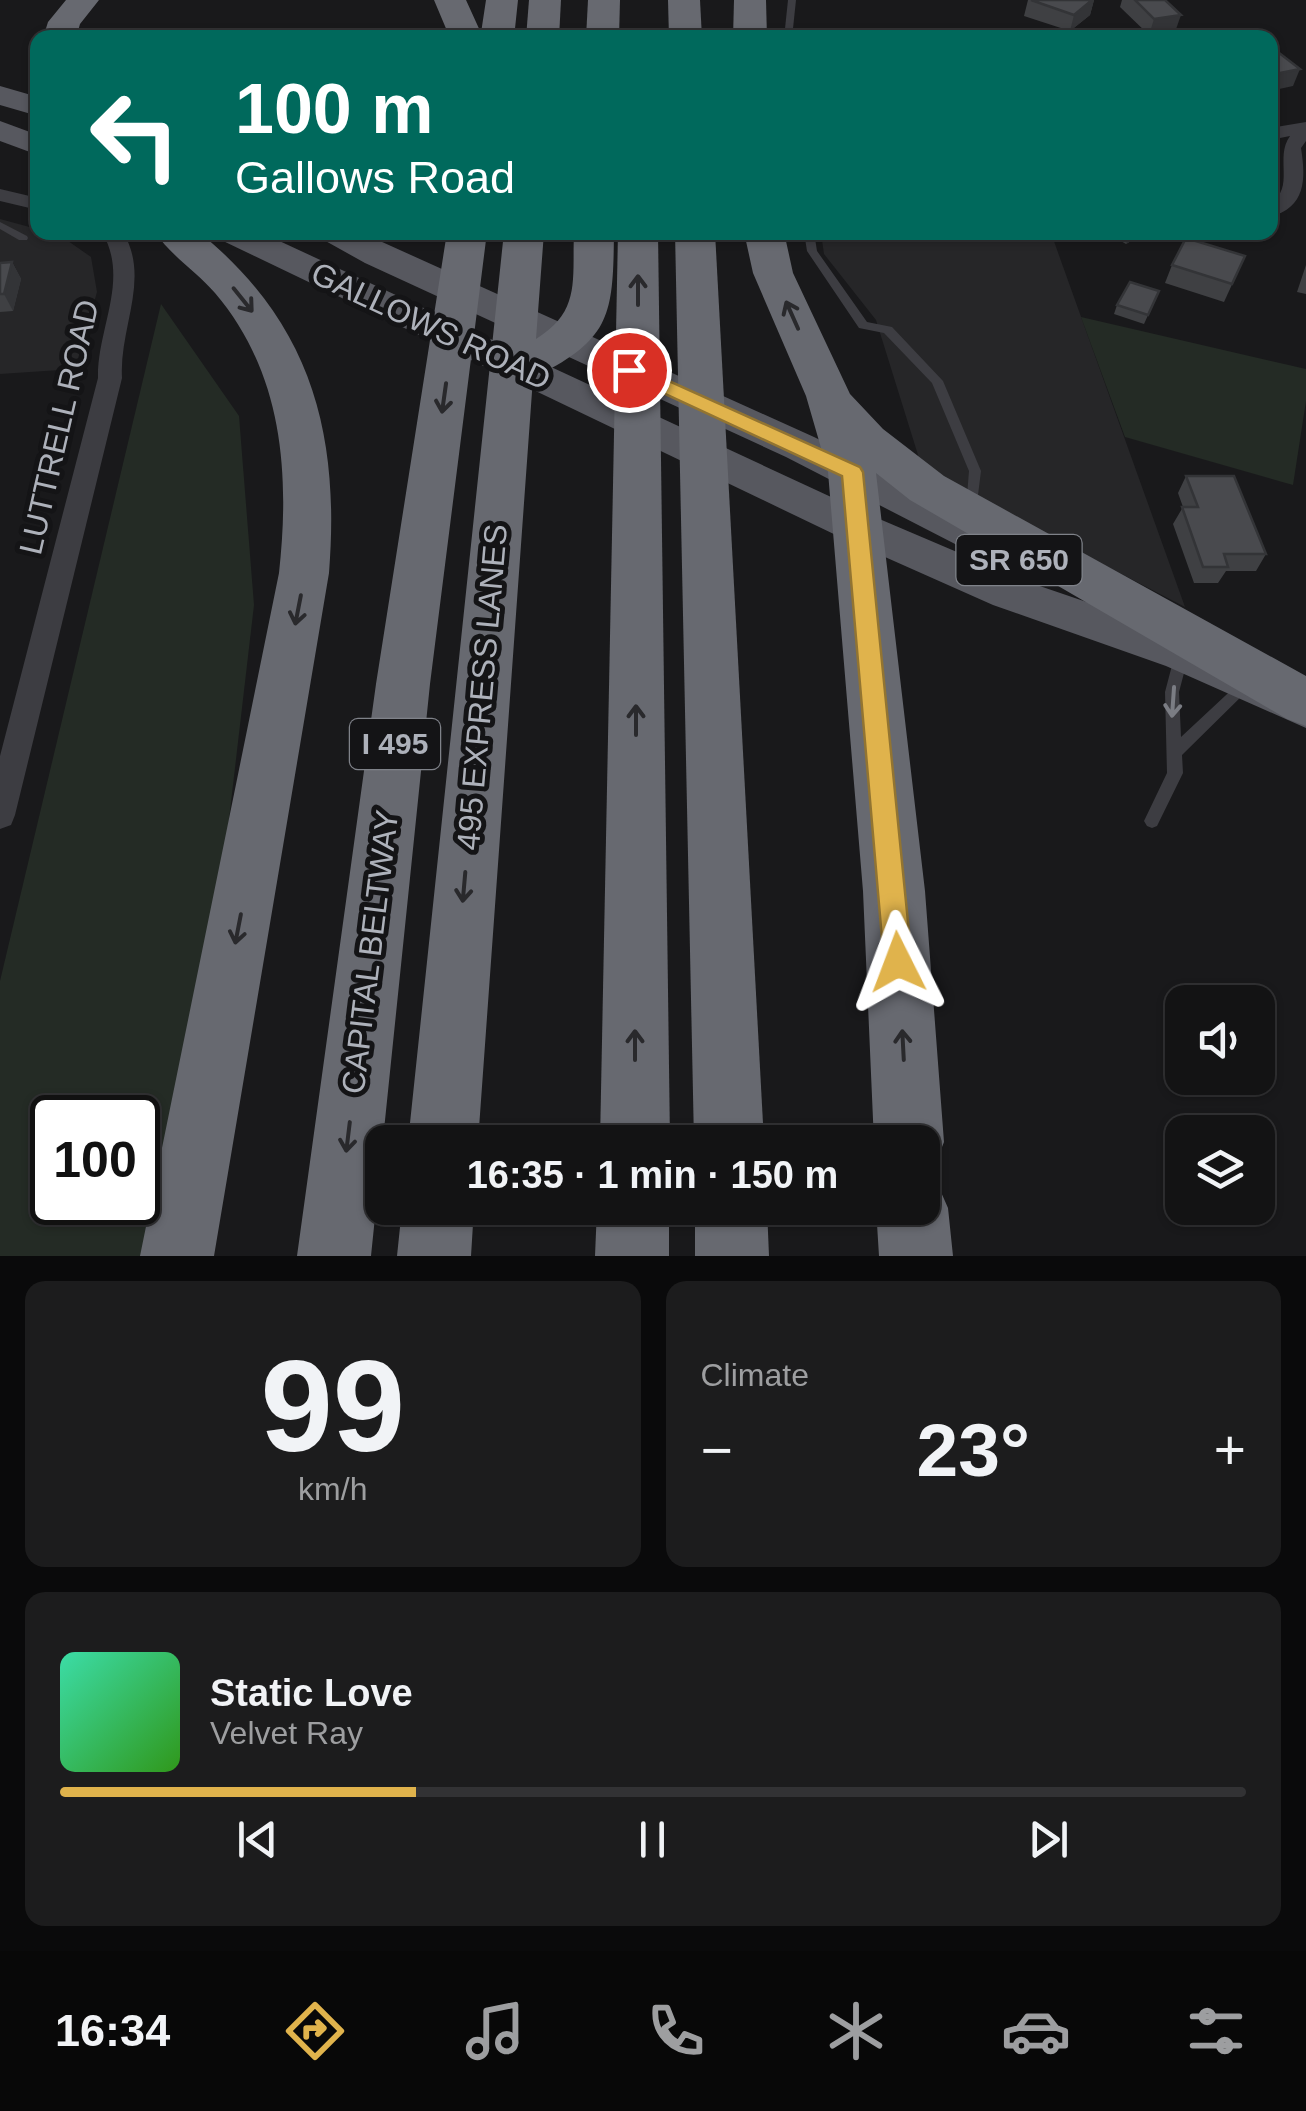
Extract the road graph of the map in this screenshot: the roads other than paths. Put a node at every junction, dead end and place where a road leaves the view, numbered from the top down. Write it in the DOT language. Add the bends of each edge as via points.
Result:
graph roads {
  1 [pos="83,0"];
  2 [pos="450,0"];
  3 [pos="502,0"];
  4 [pos="545,0"];
  5 [pos="579,0"];
  6 [pos="604,0"];
  7 [pos="684,0"];
  8 [pos="716,0"];
  9 [pos="750,0"];
  10 [pos="792,0"];
  11 [pos="62,30"];
  12 [pos="463,30"];
  13 [pos="497,30"];
  14 [pos="543,30"];
  15 [pos="577,30"];
  16 [pos="602,30"];
  17 [pos="686,30"];
  18 [pos="716,30"];
  19 [pos="750,30"];
  20 [pos="789,30"];
  21 [pos="0,95"];
  22 [pos="30,104"];
  23 [pos="1306,128"];
  24 [pos="0,130"];
  25 [pos="1278,133"];
  26 [pos="30,143"];
  27 [pos="2,197"];
  28 [pos="30,202"];
  29 [pos="1278,208"];
  30 [pos="0,225"];
  31 [pos="23,238"];
  32 [pos="118,240"];
  33 [pos="185,240"];
  34 [pos="249,240"];
  35 [pos="348,240"];
  36 [pos="466,240"];
  37 [pos="523,240"];
  38 [pos="567,240"];
  39 [pos="592,240"];
  40 [pos="638,240"];
  41 [pos="695,240"];
  42 [pos="718,240"];
  43 [pos="766,240"];
  44 [pos="810,240"];
  45 [pos="576,294"];
  46 [pos="553,334"];
  47 [pos="519,367"];
  48 [pos="828,396"];
  49 [pos="852,472"];
  50 [pos="972,514"];
  51 [pos="855,526"];
  52 [pos="1182,653"];
  53 [pos="1248,683"];
  54 [pos="1306,705"];
  55 [pos="1177,750"];
  56 [pos="0,815"];
  57 [pos="1152,821"];
  58 [pos="445,1125"];
  59 [pos="635,1125"];
  60 [pos="729,1125"];
  61 [pos="729,1125"];
  62 [pos="908,1125"];
  63 [pos="437,1225"];
  64 [pos="633,1225"];
  65 [pos="731,1225"];
  66 [pos="913,1225"];
  67 [pos="177,1256"];
  68 [pos="334,1256"];
  69 [pos="434,1256"];
  70 [pos="632,1256"];
  71 [pos="732,1256"];
  72 [pos="916,1256"];
  1 -- 11 [label="highway"];
  2 -- 12 [label="highway"];
  3 -- 13 [label="highway"];
  4 -- 14 [label="highway"];
  5 -- 15 [label="highway"];
  6 -- 16 [label="highway"];
  7 -- 17 [label="highway"];
  8 -- 18 [label="highway"];
  9 -- 19 [label="highway"];
  10 -- 20 [label="lane"];
  21 -- 22 [label="main road"];
  23 -- 25 [label="street"];
  23 -- 29 [label="street" via="1291,148 1293,195"];
  24 -- 26 [label="main road"];
  27 -- 28 [label="street"];
  30 -- 31 [label="lane"];
  32 -- 56 [label="street, LUTTRELL ROAD" via="128,266 107,362 110,378"];
  33 -- 67 [label="highway, one-way" via="252,309 286,376 305,448 310,503 304,573"];
  34 -- 47 [label="main road, GALLOWS ROAD / SR 650"];
  35 -- 46 [label="main road, GALLOWS ROAD / SR 650"];
  36 -- 68 [label="highway, CAPITAL BELTWAY / I 495, one-way" via="402,684"];
  37 -- 58 [label="highway, 495 EXPRESS LANES / I 495, one-way"];
  38 -- 45 [label="highway"];
  39 -- 45 [label="highway"];
  59 -- 40 [label="highway, one-way"];
  41 -- 60 [label="highway"];
  42 -- 61 [label="highway" via="727,522"];
  48 -- 43 [label="highway, one-way"];
  44 -- 50 [label="lane" via="863,325 888,330 937,381 975,471"];
  45 -- 46 [label="highway" via="587,317"];
  46 -- 47 [label="highway"];
  46 -- 49 [label="main road, GALLOWS ROAD / SR 650"];
  47 -- 51 [label="main road, GALLOWS ROAD / SR 650"];
  48 -- 49 [label="highway"];
  48 -- 50 [label="highway" via="886,458"];
  49 -- 51 [label="highway"];
  49 -- 52 [label="main road, GALLOWS ROAD / SR 650"];
  50 -- 54 [label="highway"];
  51 -- 52 [label="main road, GALLOWS ROAD / SR 650" via="1009,593"];
  62 -- 51 [label="highway, one-way" via="894,890"];
  52 -- 53 [label="main road, GALLOWS ROAD / SR 650"];
  52 -- 55 [label="lane, one-way" via="1172,692"];
  53 -- 54 [label="main road, GALLOWS ROAD / SR 650"];
  53 -- 55 [label="lane"];
  55 -- 57 [label="lane" via="1175,773"];
  63 -- 69 [label="highway"];
  64 -- 70 [label="highway"];
  65 -- 71 [label="highway"];
  66 -- 72 [label="highway"];
}
